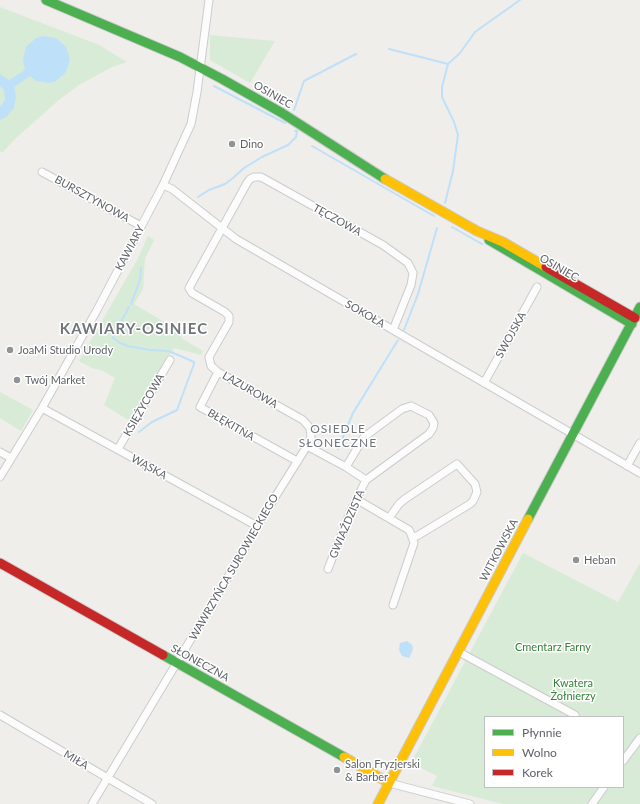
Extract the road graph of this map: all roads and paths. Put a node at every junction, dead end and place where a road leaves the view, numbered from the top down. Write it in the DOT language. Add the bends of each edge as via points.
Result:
graph roads {
  1 [pos="46,0"];
  2 [pos="209,0"];
  3 [pos="200,67"];
  4 [pos="42,172"];
  5 [pos="163,185"];
  6 [pos="141,226"];
  7 [pos="222,228"];
  8 [pos="537,287"];
  9 [pos="640,307"];
  10 [pos="633,321"];
  11 [pos="393,330"];
  12 [pos="170,360"];
  13 [pos="218,372"];
  14 [pos="484,383"];
  15 [pos="42,408"];
  16 [pos="311,432"];
  17 [pos="573,434"];
  18 [pos="640,443"];
  19 [pos="307,446"];
  20 [pos="118,449"];
  21 [pos="0,452"];
  22 [pos="11,458"];
  23 [pos="297,462"];
  24 [pos="627,466"];
  25 [pos="346,467"];
  26 [pos="640,473"];
  27 [pos="0,477"];
  28 [pos="366,480"];
  29 [pos="356,500"];
  30 [pos="389,518"];
  31 [pos="257,526"];
  32 [pos="412,537"];
  33 [pos="0,563"];
  34 [pos="328,568"];
  35 [pos="393,606"];
  36 [pos="459,652"];
  37 [pos="176,663"];
  38 [pos="575,714"];
  39 [pos="0,715"];
  40 [pos="640,738"];
  41 [pos="624,760"];
  42 [pos="108,779"];
  43 [pos="389,783"];
  44 [pos="603,788"];
  45 [pos="92,804"];
  46 [pos="152,804"];
  47 [pos="378,804"];
  48 [pos="470,804"];
  49 [pos="592,804"];
  1 -- 3 [label="street, OSINIEC"];
  2 -- 3 [label="street, KAWIARY"];
  3 -- 5 [label="street, KAWIARY" via="191,124"];
  3 -- 10 [label="street, OSINIEC" via="282,113 384,179 477,231 503,242"];
  4 -- 6 [label="street, BURSZTYNOWA"];
  5 -- 6 [label="street, KAWIARY"];
  5 -- 7 [label="street, SOKOŁA" via="172,189"];
  6 -- 15 [label="street, KAWIARY"];
  7 -- 11 [label="street, SOKOŁA" via="236,239"];
  7 -- 11 [label="street, TĘCZOWA" via="247,183 254,177 261,177 383,245 408,263 413,273 411,285"];
  7 -- 13 [label="street, LAZUROWA" via="189,288 192,293 229,316 229,322 210,358 211,366"];
  8 -- 14 [label="street, SWOJSKA"];
  9 -- 10 [label="street, WITKOWSKA"];
  10 -- 17 [label="street, WITKOWSKA"];
  11 -- 14 [label="street, SOKOŁA"];
  12 -- 20 [label="street, KSIĘŻYCOWA"];
  13 -- 16 [label="street, LAZUROWA" via="302,420"];
  13 -- 23 [label="street, BŁĘKITNA" via="200,407"];
  14 -- 17 [label="street, SOKOŁA"];
  15 -- 20 [label="street, WĄSKA"];
  15 -- 22 [label="street, KAWIARY"];
  16 -- 19 [label="street, WAWRZYŃCA SUROWIECKIEGO"];
  17 -- 24 [label="street, SOKOŁA"];
  17 -- 36 [label="street, WITKOWSKA"];
  18 -- 24 [label="street"];
  19 -- 23 [label="street, WAWRZYŃCA SUROWIECKIEGO"];
  19 -- 25 [label="street, GWIAŹDZISTA"];
  20 -- 31 [label="street, WĄSKA"];
  21 -- 22 [label="street"];
  22 -- 27 [label="street, KAWIARY"];
  23 -- 31 [label="street, WAWRZYŃCA SUROWIECKIEGO"];
  24 -- 26 [label="street, SOKOŁA"];
  25 -- 28 [label="street, GWIAŹDZISTA"];
  25 -- 28 [label="street, GWIAŹDZISTA" via="364,437 402,409 411,406 429,415 434,423 429,434"];
  28 -- 29 [label="street, GWIAŹDZISTA"];
  29 -- 30 [label="street"];
  29 -- 34 [label="street, GWIAŹDZISTA"];
  30 -- 32 [label="street" via="409,530"];
  30 -- 32 [label="street" via="399,504 457,464 475,484 477,492 473,501"];
  31 -- 37 [label="street, WAWRZYŃCA SUROWIECKIEGO"];
  32 -- 35 [label="street" via="414,543"];
  33 -- 37 [label="street, SŁONECZNA"];
  36 -- 38 [label="street"];
  36 -- 43 [label="street, WITKOWSKA"];
  37 -- 42 [label="street, WAWRZYŃCA SUROWIECKIEGO"];
  37 -- 43 [label="street, SŁONECZNA"];
  39 -- 42 [label="street, MIŁA"];
  40 -- 41 [label="street"];
  42 -- 45 [label="street, WAWRZYŃCA SUROWIECKIEGO"];
  42 -- 46 [label="street, MIŁA"];
  43 -- 47 [label="street, WITKOWSKA"];
  43 -- 48 [label="street"];
  44 -- 49 [label="street"];
}
